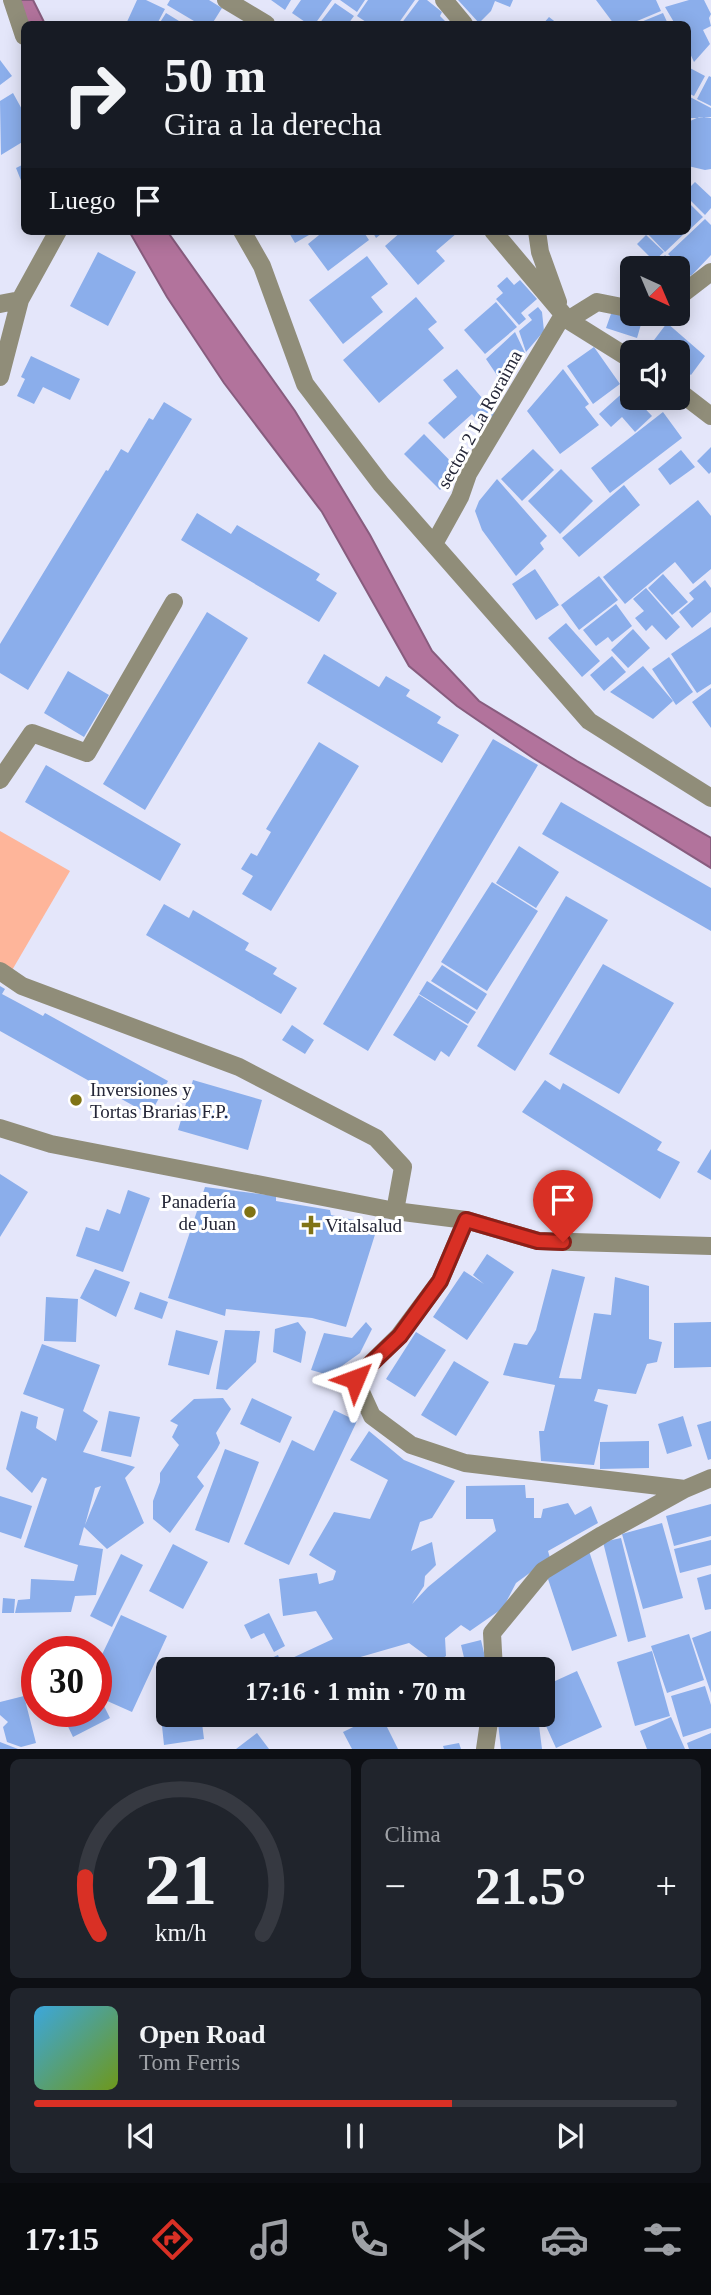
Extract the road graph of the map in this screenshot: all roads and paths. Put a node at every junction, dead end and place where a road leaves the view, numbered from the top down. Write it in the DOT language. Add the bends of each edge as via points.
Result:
graph roads {
  1 [pos="12,0"];
  2 [pos="226,0"];
  3 [pos="444,0"];
  4 [pos="261,21"];
  5 [pos="462,21"];
  6 [pos="21,27"];
  7 [pos="56,235"];
  8 [pos="244,235"];
  9 [pos="496,235"];
  10 [pos="538,235"];
  11 [pos="711,272"];
  12 [pos="690,288"];
  13 [pos="20,300"];
  14 [pos="0,304"];
  15 [pos="620,307"];
  16 [pos="566,318"];
  17 [pos="620,352"];
  18 [pos="0,377"];
  19 [pos="690,400"];
  20 [pos="711,416"];
  21 [pos="434,544"];
  22 [pos="174,602"];
  23 [pos="0,780"];
  24 [pos="711,798"];
  25 [pos="0,971"];
  26 [pos="0,1128"];
  27 [pos="395,1211"];
  28 [pos="466,1220"];
  29 [pos="711,1246"];
  30 [pos="711,1478"];
  31 [pos="685,1489"];
  32 [pos="493,1657"];
  33 [pos="488,1727"];
  34 [pos="485,1749"];
  1 -- 6 [label="street"];
  2 -- 4 [label="street"];
  3 -- 5 [label="street"];
  7 -- 13 [label="street"];
  8 -- 21 [label="street" via="262,266 306,384"];
  9 -- 16 [label="street"];
  10 -- 16 [label="street"];
  11 -- 12 [label="street"];
  13 -- 14 [label="street"];
  13 -- 18 [label="street"];
  15 -- 16 [label="street" via="597,302"];
  16 -- 17 [label="street"];
  16 -- 21 [label="street, sector 2 La Roraima" via="468,474"];
  19 -- 20 [label="street"];
  21 -- 24 [label="street" via="589,721"];
  22 -- 23 [label="street" via="87,753 32,733"];
  25 -- 27 [label="street" via="22,986 239,1068 376,1138 403,1167"];
  26 -- 27 [label="street" via="51,1144"];
  27 -- 28 [label="street"];
  28 -- 29 [label="street" via="538,1241"];
  28 -- 31 [label="street" via="440,1281 400,1336 355,1379 372,1416 411,1445 465,1463"];
  30 -- 31 [label="street"];
  31 -- 32 [label="street" via="543,1571 492,1633"];
  33 -- 34 [label="street"];
}
